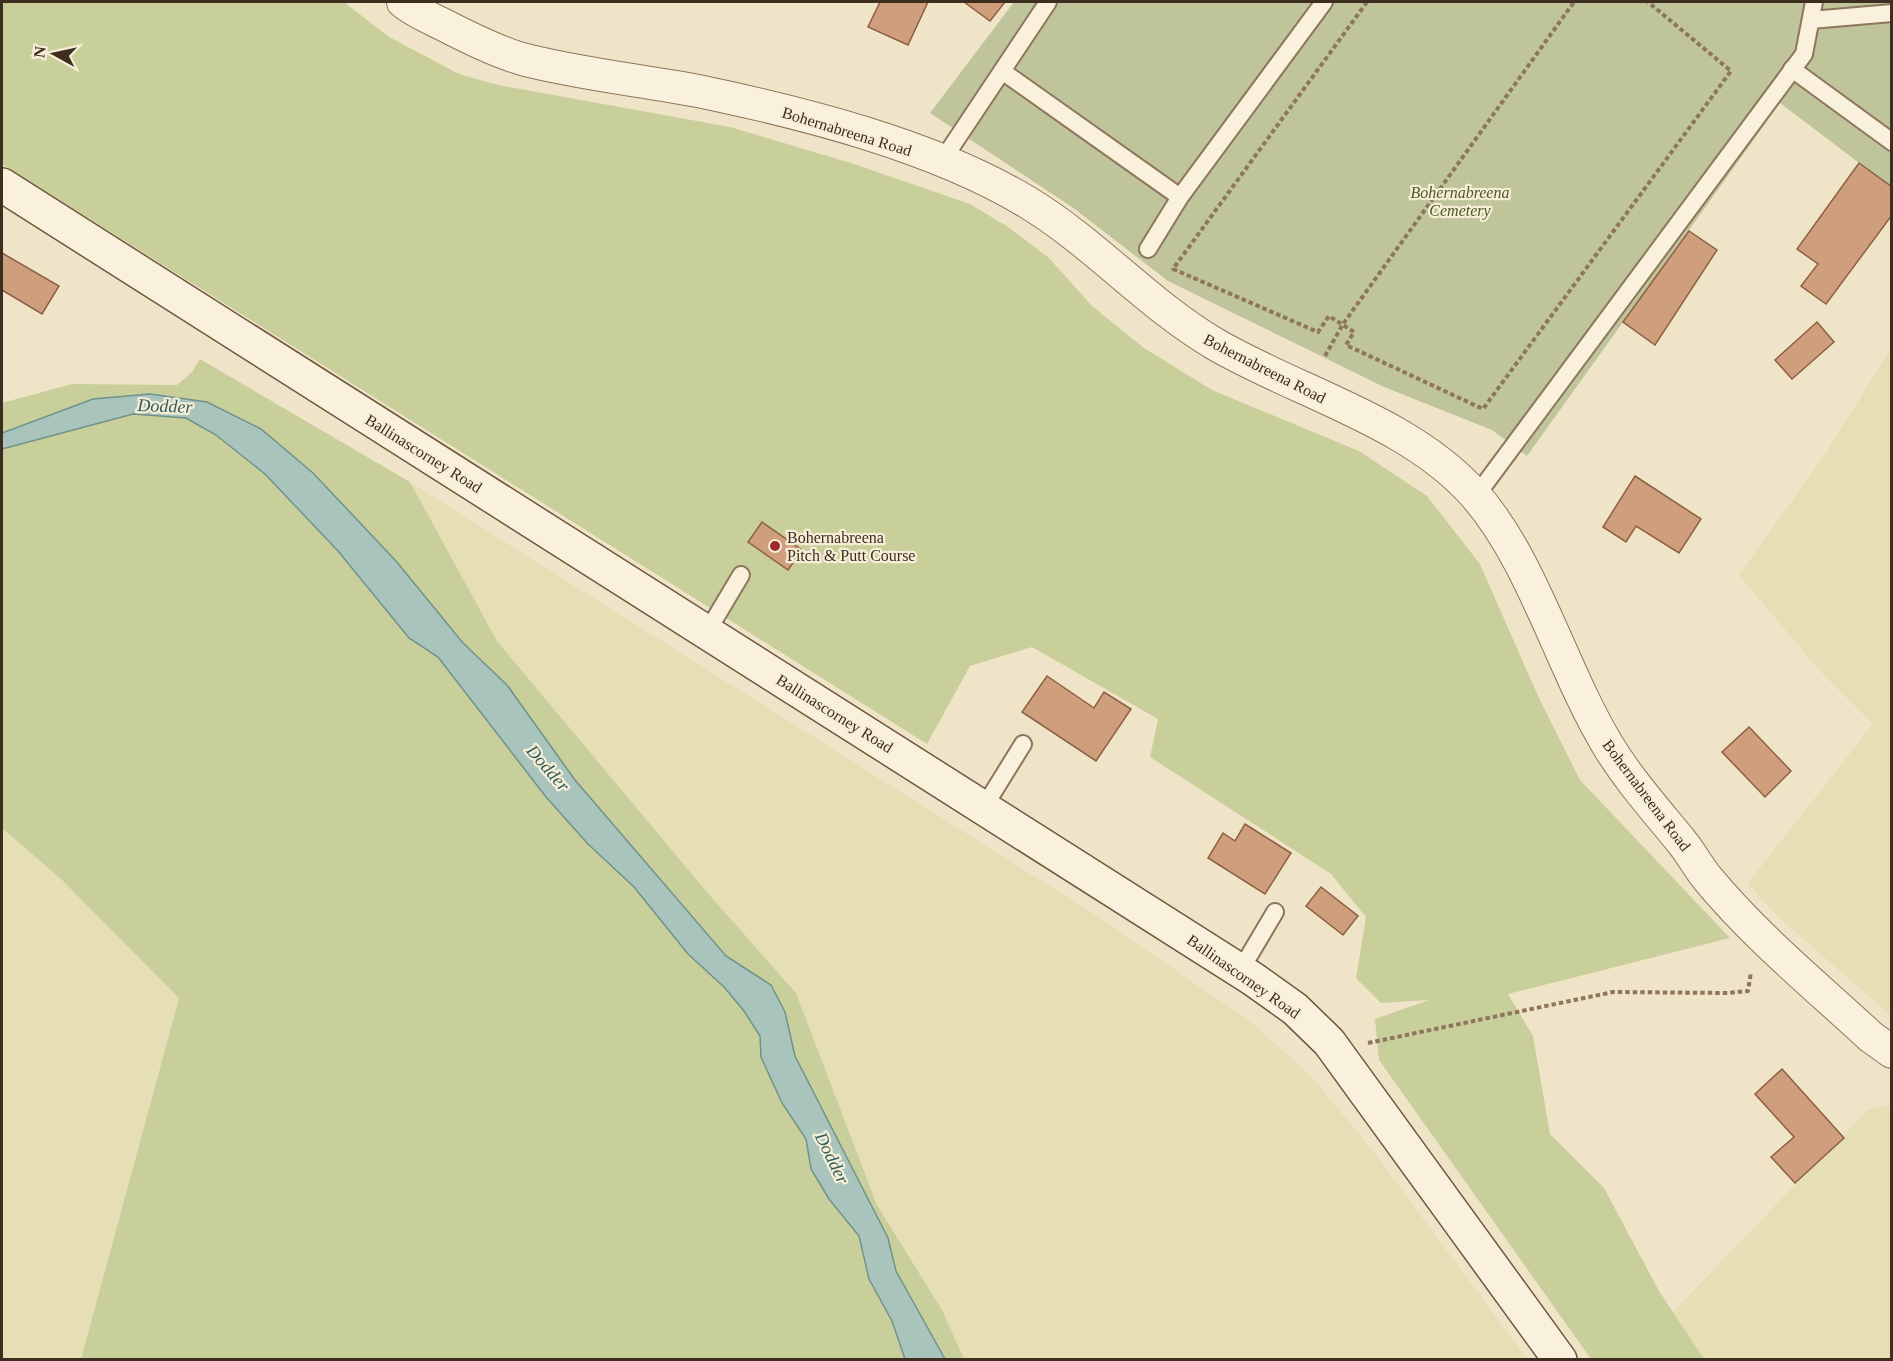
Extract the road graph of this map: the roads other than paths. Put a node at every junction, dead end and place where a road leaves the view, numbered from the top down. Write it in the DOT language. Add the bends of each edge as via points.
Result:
graph roads {
  1 [pos="403,2"];
  2 [pos="1048,2"];
  3 [pos="1323,2"];
  4 [pos="1814,2"];
  5 [pos="1892,13"];
  6 [pos="1811,20"];
  7 [pos="1792,69"];
  8 [pos="1002,71"];
  9 [pos="1892,141"];
  10 [pos="942,161"];
  11 [pos="2,185"];
  12 [pos="1180,197"];
  13 [pos="1148,249"];
  14 [pos="1476,496"];
  15 [pos="741,575"];
  16 [pos="707,632"];
  17 [pos="1023,744"];
  18 [pos="984,807"];
  19 [pos="1275,912"];
  20 [pos="1240,971"];
  21 [pos="1892,1052"];
  22 [pos="1560,1359"];
  1 -- 10 [label="street, Bohernabreena Road" via="468,38 520,58 755,104"];
  2 -- 8 [label="lane"];
  3 -- 12 [label="lane"];
  4 -- 6 [label="lane"];
  5 -- 6 [label="lane"];
  6 -- 7 [label="lane" via="1804,54"];
  7 -- 9 [label="lane"];
  7 -- 14 [label="lane"];
  8 -- 10 [label="lane"];
  8 -- 12 [label="lane"];
  10 -- 14 [label="street, Bohernabreena Road" via="978,175 1031,204 1105,260 1158,307 1215,344 1400,435 1441,462"];
  11 -- 16 [label="main road, Ballinascorney Road"];
  12 -- 13 [label="lane"];
  14 -- 21 [label="street, Bohernabreena Road" via="1510,547 1578,693 1609,748 1646,800 1707,878 1756,931"];
  15 -- 16 [label="lane"];
  16 -- 18 [label="main road, Ballinascorney Road"];
  17 -- 18 [label="lane"];
  18 -- 20 [label="main road, Ballinascorney Road"];
  19 -- 20 [label="lane"];
  20 -- 22 [label="main road, Ballinascorney Road" via="1295,1009 1329,1042"];
}
